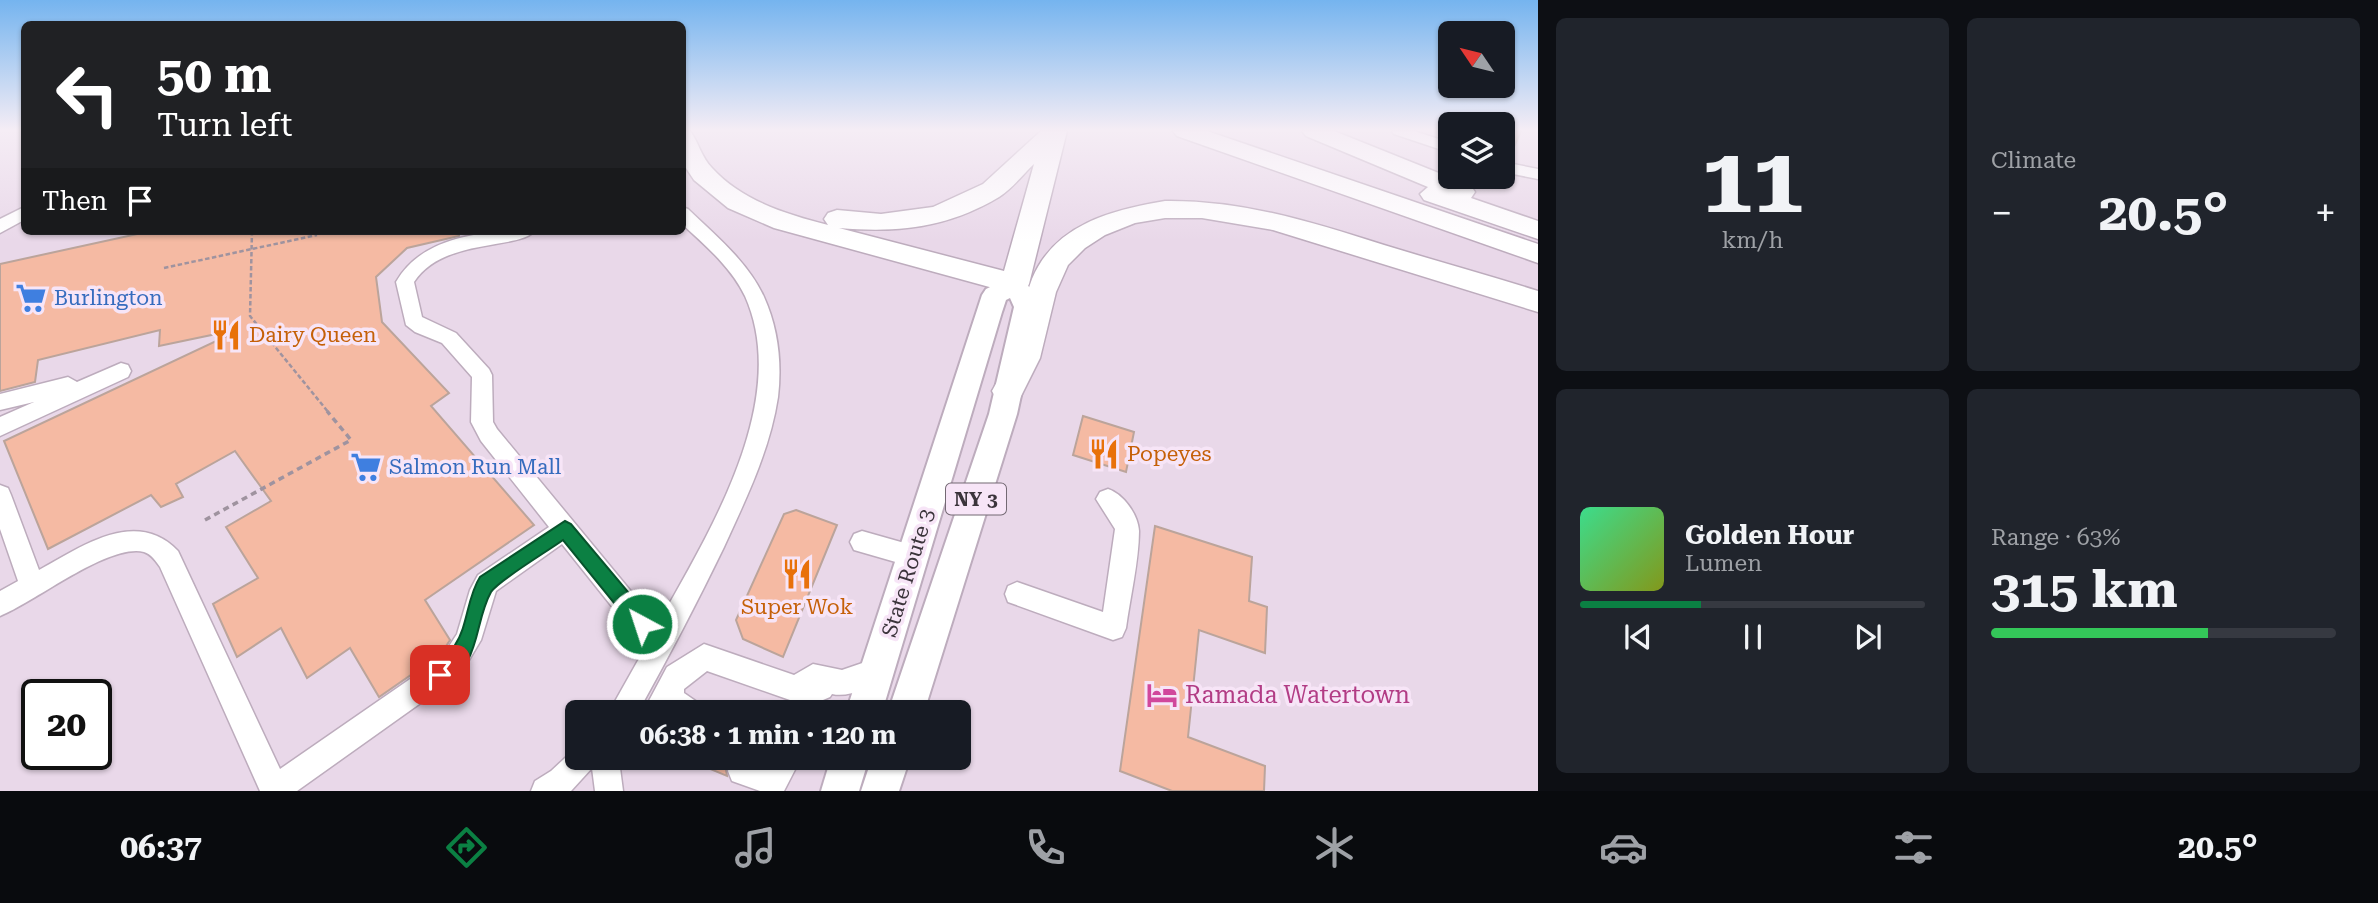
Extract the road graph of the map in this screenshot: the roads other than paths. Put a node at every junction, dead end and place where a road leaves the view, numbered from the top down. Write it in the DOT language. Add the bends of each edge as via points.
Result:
graph roads {
  1 [pos="699,168"];
  2 [pos="723,168"];
  3 [pos="1016,168"];
  4 [pos="1045,168"];
  5 [pos="1312,168"];
  6 [pos="1350,168"];
  7 [pos="1393,168"];
  8 [pos="1515,169"];
  9 [pos="1538,174"];
  10 [pos="21,215"];
  11 [pos="686,217"];
  12 [pos="0,227"];
  13 [pos="1526,230"];
  14 [pos="507,235"];
  15 [pos="1538,254"];
  16 [pos="1015,284"];
  17 [pos="1538,302"];
  18 [pos="1008,391"];
  19 [pos="0,402"];
  20 [pos="0,427"];
  21 [pos="0,495"];
  22 [pos="1108,499"];
  23 [pos="565,529"];
  24 [pos="862,542"];
  25 [pos="913,556"];
  26 [pos="32,586"];
  27 [pos="1017,594"];
  28 [pos="0,604"];
  29 [pos="660,647"];
  30 [pos="877,671"];
  31 [pos="840,683"];
  32 [pos="670,686"];
  33 [pos="630,700"];
  34 [pos="662,700"];
  35 [pos="671,700"];
  36 [pos="803,700"];
  37 [pos="868,700"];
  38 [pos="910,700"];
  39 [pos="572,770"];
  40 [pos="606,770"];
  41 [pos="781,770"];
  42 [pos="842,770"];
  43 [pos="846,770"];
  44 [pos="887,770"];
  45 [pos="742,771"];
  46 [pos="558,788"];
  47 [pos="275,791"];
  48 [pos="609,791"];
  49 [pos="828,791"];
  50 [pos="840,791"];
  51 [pos="880,791"];
  1 -- 16 [label="highway" via="737,202 783,222"];
  2 -- 3 [label="highway" via="749,189 774,200 830,218 881,223 938,215 992,190"];
  4 -- 16 [label="highway"];
  5 -- 13 [label="highway"];
  6 -- 13 [label="highway"];
  7 -- 13 [label="highway"];
  8 -- 9 [label="street"];
  10 -- 12 [label="street"];
  11 -- 29 [label="street" via="723,254 756,299 769,360 765,412 756,446 734,502"];
  13 -- 15 [label="highway"];
  14 -- 23 [label="street" via="435,253 411,272 405,286 413,320 449,338 482,375 482,422 489,435"];
  16 -- 18 [label="main road, State Route 3 / NY 3" via="1027,307"];
  16 -- 25 [label="main road, State Route 3 / NY 3" via="995,295"];
  17 -- 18 [label="highway" via="1240,214 1189,209 1148,212 1112,221 1075,240 1057,259 1042,287 1028,353"];
  18 -- 38 [label="main road, State Route 3 / NY 3"];
  19 -- 20 [label="street" via="121,371"];
  21 -- 26 [label="street"];
  22 -- 27 [label="street" via="1127,529 1113,628"];
  23 -- 29 [label="street"];
  23 -- 47 [label="street" via="487,583 464,650 452,666"];
  24 -- 25 [label="street"];
  25 -- 30 [label="main road, State Route 3 / NY 3"];
  26 -- 28 [label="street"];
  26 -- 47 [label="street" via="116,543 144,541 160,548"];
  29 -- 33 [label="street"];
  30 -- 31 [label="street"];
  30 -- 37 [label="main road, State Route 3 / NY 3"];
  31 -- 32 [label="street" via="814,677 797,689 704,657"];
  31 -- 36 [label="street" via="807,692"];
  32 -- 34 [label="street"];
  32 -- 35 [label="street"];
  39 -- 46 [label="street"];
  40 -- 48 [label="street"];
  41 -- 45 [label="street" via="774,781"];
  42 -- 49 [label="street"];
  43 -- 50 [label="main road"];
  44 -- 51 [label="main road"];
}
